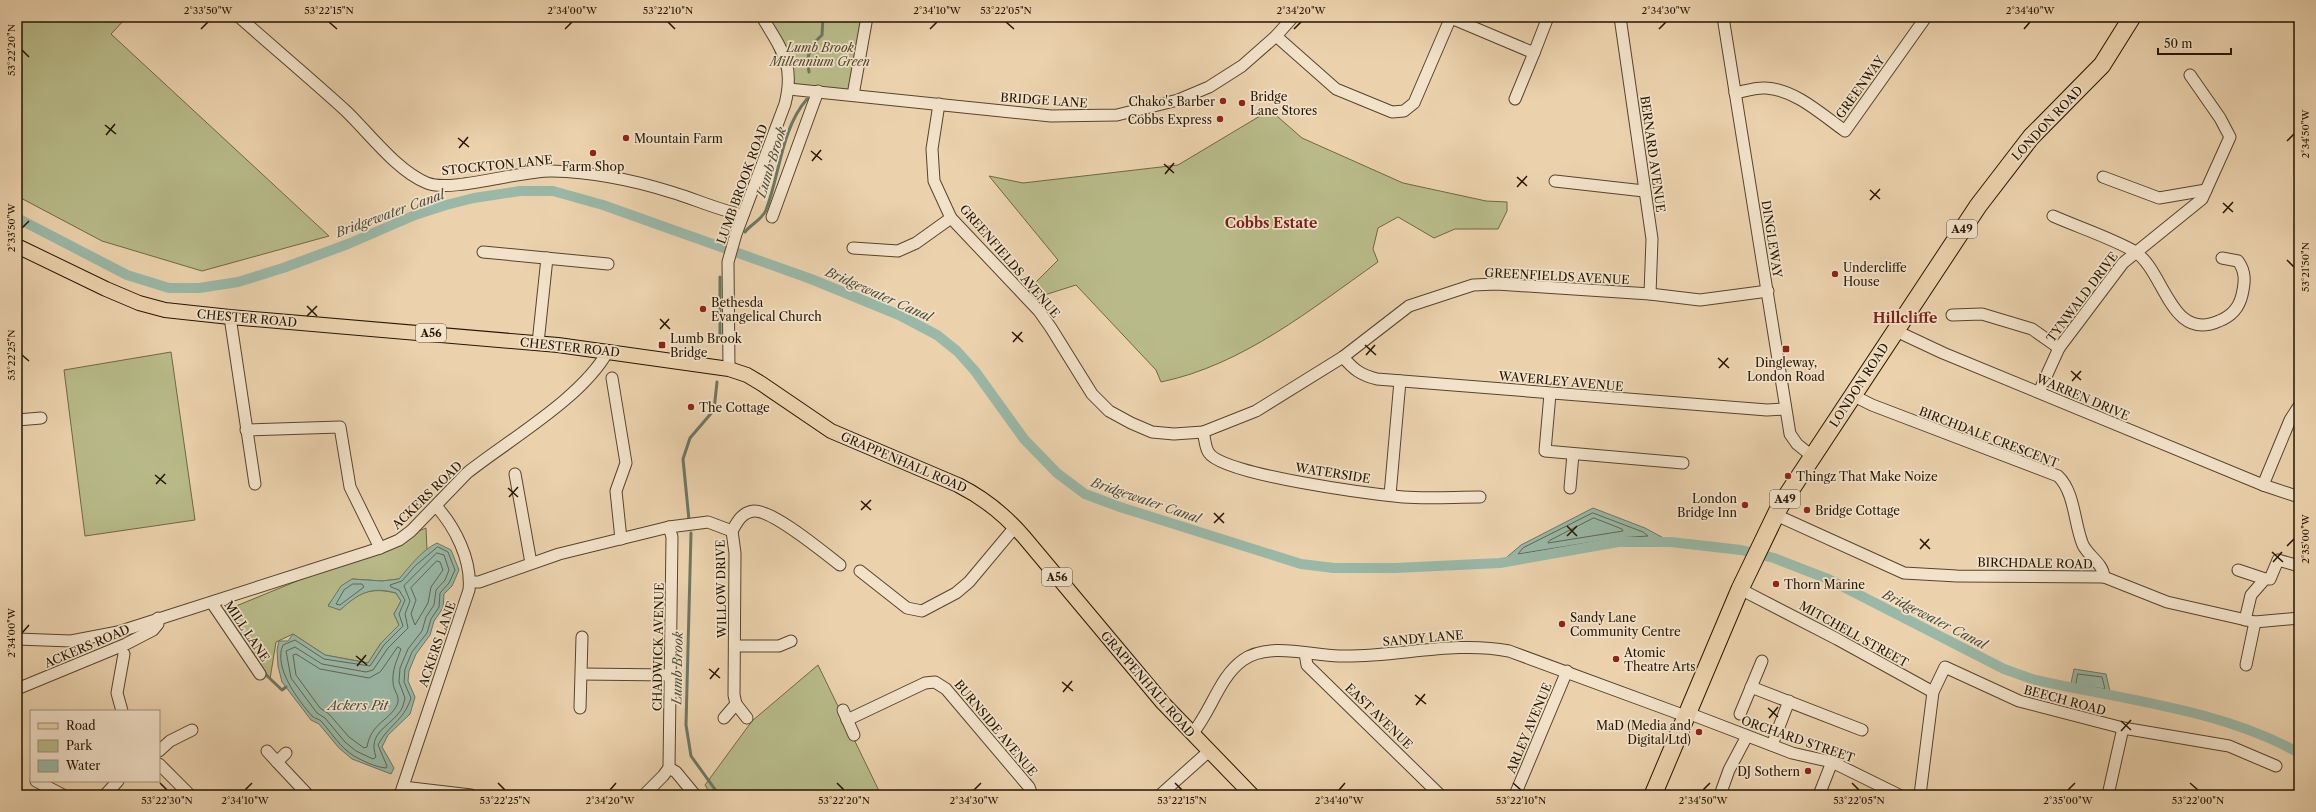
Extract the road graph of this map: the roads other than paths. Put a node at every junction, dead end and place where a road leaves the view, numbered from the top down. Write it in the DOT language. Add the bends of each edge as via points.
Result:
graph roads {
  1 [pos="239,17"];
  2 [pos="762,17"];
  3 [pos="867,17"];
  4 [pos="1293,17"];
  5 [pos="1548,17"];
  6 [pos="1620,17"];
  7 [pos="1723,17"];
  8 [pos="1926,17"];
  9 [pos="2132,17"];
  10 [pos="2296,17"];
  11 [pos="1451,18"];
  12 [pos="2299,18"];
  13 [pos="1276,36"];
  14 [pos="1534,53"];
  15 [pos="2190,75"];
  16 [pos="788,89"];
  17 [pos="818,91"];
  18 [pos="1735,93"];
  19 [pos="853,94"];
  20 [pos="1515,99"];
  21 [pos="939,104"];
  22 [pos="2103,177"];
  23 [pos="1555,181"];
  24 [pos="2206,190"];
  25 [pos="1644,191"];
  26 [pos="743,215"];
  27 [pos="2053,215"];
  28 [pos="772,217"];
  29 [pos="951,218"];
  30 [pos="17,246"];
  31 [pos="853,248"];
  32 [pos="483,252"];
  33 [pos="2135,252"];
  34 [pos="547,258"];
  35 [pos="2222,258"];
  36 [pos="608,264"];
  37 [pos="1768,291"];
  38 [pos="1650,294"];
  39 [pos="1952,315"];
  40 [pos="230,317"];
  41 [pos="1894,330"];
  42 [pos="538,343"];
  43 [pos="2059,348"];
  44 [pos="608,351"];
  45 [pos="1343,357"];
  46 [pos="729,368"];
  47 [pos="612,378"];
  48 [pos="1400,380"];
  49 [pos="2039,392"];
  50 [pos="1550,394"];
  51 [pos="1852,395"];
  52 [pos="2299,406"];
  53 [pos="1785,409"];
  54 [pos="41,418"];
  55 [pos="17,420"];
  56 [pos="246,430"];
  57 [pos="1203,432"];
  58 [pos="1573,454"];
  59 [pos="1812,457"];
  60 [pos="1683,463"];
  61 [pos="515,474"];
  62 [pos="255,484"];
  63 [pos="2263,485"];
  64 [pos="1570,488"];
  65 [pos="1390,495"];
  66 [pos="1480,497"];
  67 [pos="2299,497"];
  68 [pos="436,506"];
  69 [pos="1776,515"];
  70 [pos="1015,526"];
  71 [pos="669,527"];
  72 [pos="732,531"];
  73 [pos="620,539"];
  74 [pos="380,548"];
  75 [pos="531,563"];
  76 [pos="840,565"];
  77 [pos="2299,566"];
  78 [pos="2238,570"];
  79 [pos="860,571"];
  80 [pos="2104,577"];
  81 [pos="2265,579"];
  82 [pos="470,582"];
  83 [pos="1740,589"];
  84 [pos="212,603"];
  85 [pos="158,618"];
  86 [pos="2299,618"];
  87 [pos="2250,621"];
  88 [pos="582,637"];
  89 [pos="17,640"];
  90 [pos="791,641"];
  91 [pos="735,646"];
  92 [pos="124,654"];
  93 [pos="1305,654"];
  94 [pos="1762,661"];
  95 [pos="2246,665"];
  96 [pos="1567,671"];
  97 [pos="260,674"];
  98 [pos="582,674"];
  99 [pos="669,675"];
  100 [pos="1751,687"];
  101 [pos="17,689"];
  102 [pos="1933,692"];
  103 [pos="1789,701"];
  104 [pos="736,704"];
  105 [pos="580,708"];
  106 [pos="122,710"];
  107 [pos="1740,714"];
  108 [pos="1686,715"];
  109 [pos="724,718"];
  110 [pos="747,718"];
  111 [pos="2123,728"];
  112 [pos="1863,729"];
  113 [pos="192,730"];
  114 [pos="1192,734"];
  115 [pos="854,735"];
  116 [pos="1748,736"];
  117 [pos="1772,745"];
  118 [pos="160,751"];
  119 [pos="267,751"];
  120 [pos="1208,752"];
  121 [pos="286,753"];
  122 [pos="277,762"];
  123 [pos="1832,762"];
  124 [pos="160,765"];
  125 [pos="2276,766"];
  126 [pos="669,768"];
  127 [pos="38,782"];
  128 [pos="117,782"];
  129 [pos="401,791"];
  130 [pos="63,795"];
  131 [pos="105,795"];
  132 [pos="190,795"];
  133 [pos="308,795"];
  134 [pos="471,795"];
  135 [pos="644,795"];
  136 [pos="694,795"];
  137 [pos="1032,795"];
  138 [pos="1160,795"];
  139 [pos="1252,795"];
  140 [pos="1440,795"];
  141 [pos="1515,795"];
  142 [pos="1653,795"];
  143 [pos="1720,795"];
  144 [pos="1819,795"];
  145 [pos="1898,795"];
  146 [pos="1920,795"];
  147 [pos="2108,795"];
  1 -- 26 [label="street, STOCKTON LANE" via="346,111 404,168 427,183 446,186 507,175 552,171 617,177"];
  2 -- 16 [label="street, LUMB BROOK ROAD" via="784,56 789,72"];
  3 -- 19 [label="street"];
  4 -- 13 [label="street, BRIDGE LANE"];
  5 -- 14 [label="street"];
  6 -- 25 [label="street, BERNARD AVENUE"];
  7 -- 18 [label="street, DINGLEWAY"];
  8 -- 18 [label="street, GREENWAY" via="1845,131 1807,103 1785,91 1765,88"];
  9 -- 41 [label="highway, LONDON ROAD / A49" via="2102,65 2021,148 1978,206"];
  10 -- 12 [label="street"];
  11 -- 13 [label="street" via="1414,103 1404,111 1392,112 1336,89"];
  11 -- 14 [label="street"];
  13 -- 21 [label="street, BRIDGE LANE" via="1242,66 1209,87 1147,109 1117,115 1051,116"];
  14 -- 20 [label="street"];
  15 -- 24 [label="street, TYNWALD DRIVE" via="2230,137"];
  16 -- 17 [label="street, BRIDGE LANE"];
  16 -- 26 [label="street, LUMB BROOK ROAD" via="785,104"];
  17 -- 19 [label="street, BRIDGE LANE"];
  17 -- 28 [label="street"];
  18 -- 37 [label="street, DINGLEWAY"];
  19 -- 21 [label="street, BRIDGE LANE"];
  21 -- 29 [label="street, GREENFIELDS AVENUE" via="932,149 934,181"];
  22 -- 24 [label="street" via="2159,198"];
  23 -- 25 [label="street"];
  24 -- 33 [label="street, TYNWALD DRIVE" via="2202,199"];
  25 -- 38 [label="street, BERNARD AVENUE" via="1652,239"];
  26 -- 46 [label="street, LUMB BROOK ROAD" via="727,269"];
  27 -- 33 [label="street"];
  29 -- 31 [label="street" via="916,243 898,251"];
  29 -- 57 [label="street, GREENFIELDS AVENUE" via="1039,311 1092,394 1109,410 1152,432"];
  30 -- 40 [label="main road, CHESTER ROAD / A56" via="139,303 165,310"];
  32 -- 34 [label="street"];
  33 -- 35 [label="street" via="2148,266 2175,309 2187,322 2202,326 2230,316 2240,303 2244,269 2238,261"];
  33 -- 43 [label="street, TYNWALD DRIVE" via="2123,263"];
  34 -- 36 [label="street"];
  34 -- 42 [label="street"];
  37 -- 38 [label="street, GREENFIELDS AVENUE" via="1700,300"];
  37 -- 53 [label="street, DINGLEWAY"];
  38 -- 45 [label="street, GREENFIELDS AVENUE" via="1497,284 1473,285 1409,306"];
  39 -- 43 [label="street" via="1982,314 2032,328"];
  40 -- 42 [label="main road, CHESTER ROAD / A56"];
  40 -- 56 [label="street"];
  41 -- 49 [label="street, WARREN DRIVE"];
  41 -- 51 [label="highway, LONDON ROAD / A49"];
  42 -- 44 [label="main road, CHESTER ROAD / A56"];
  43 -- 49 [label="street, TYNWALD DRIVE"];
  44 -- 46 [label="main road, CHESTER ROAD / A56"];
  44 -- 68 [label="street, ACKERS ROAD" via="601,364 584,383 467,473"];
  45 -- 48 [label="street, WAVERLEY AVENUE" via="1354,370 1363,375"];
  45 -- 57 [label="street, GREENFIELDS AVENUE" via="1256,411"];
  46 -- 70 [label="main road, GRAPPENHALL ROAD / A56" via="762,384 831,431 974,493"];
  47 -- 73 [label="street" via="626,463 616,491"];
  48 -- 50 [label="street, WAVERLEY AVENUE"];
  48 -- 65 [label="street"];
  49 -- 63 [label="street, WARREN DRIVE"];
  50 -- 53 [label="street, WAVERLEY AVENUE" via="1767,410"];
  50 -- 58 [label="street" via="1545,451"];
  51 -- 59 [label="highway, LONDON ROAD / A49"];
  51 -- 80 [label="street, BIRCHDALE CRESCENT" via="1872,406 2058,476 2068,491 2084,546 2104,568"];
  52 -- 63 [label="street" via="2290,420"];
  53 -- 59 [label="street, DINGLEWAY" via="1790,434"];
  54 -- 55 [label="street"];
  56 -- 62 [label="street"];
  56 -- 74 [label="street" via="340,427 350,487"];
  57 -- 65 [label="street, WATERSIDE" via="1209,453 1217,460 1269,475 1333,488"];
  58 -- 60 [label="street"];
  58 -- 64 [label="street"];
  59 -- 69 [label="highway, LONDON ROAD / A49"];
  61 -- 75 [label="street"];
  63 -- 67 [label="street, WARREN DRIVE"];
  65 -- 66 [label="street, WATERSIDE"];
  68 -- 74 [label="street, ACKERS ROAD" via="411,531"];
  68 -- 82 [label="street, ACKERS LANE" via="450,524 464,554"];
  69 -- 80 [label="street, BIRCHDALE ROAD" via="1904,573"];
  69 -- 83 [label="highway, LONDON ROAD / A49"];
  70 -- 79 [label="street" via="969,582 956,593 922,611 907,608"];
  70 -- 114 [label="main road, GRAPPENHALL ROAD / A56" via="1101,631"];
  71 -- 72 [label="street" via="708,522"];
  71 -- 73 [label="street"];
  71 -- 99 [label="street, CHADWICK AVENUE" via="672,537"];
  72 -- 76 [label="street" via="739,518 744,515 754,511 770,514"];
  72 -- 91 [label="street, WILLOW DRIVE" via="735,554"];
  73 -- 75 [label="street"];
  74 -- 84 [label="street, ACKERS ROAD"];
  75 -- 82 [label="street" via="479,582"];
  77 -- 81 [label="street" via="2278,560 2270,580"];
  78 -- 81 [label="street"];
  80 -- 87 [label="street, BIRCHDALE ROAD" via="2167,602"];
  81 -- 87 [label="street" via="2252,595"];
  82 -- 129 [label="street, ACKERS LANE" via="463,610"];
  83 -- 102 [label="street, MITCHELL STREET"];
  83 -- 108 [label="highway, LONDON ROAD / A49"];
  84 -- 85 [label="street, ACKERS ROAD"];
  84 -- 97 [label="street, MILL LANE"];
  85 -- 89 [label="street, ACKERS ROAD" via="94,638 71,641"];
  85 -- 101 [label="street, ACKERS ROAD" via="154,630"];
  86 -- 87 [label="street, BIRCHDALE ROAD"];
  87 -- 95 [label="street"];
  88 -- 98 [label="street"];
  90 -- 91 [label="street, WILLOW DRIVE" via="779,646"];
  91 -- 104 [label="street, WILLOW DRIVE"];
  92 -- 106 [label="street" via="117,694"];
  93 -- 96 [label="street, SANDY LANE" via="1375,655 1482,647 1509,651"];
  93 -- 114 [label="street, SANDY LANE" via="1264,651 1244,659 1226,679"];
  93 -- 140 [label="street, EAST AVENUE" via="1308,665"];
  94 -- 100 [label="street"];
  96 -- 108 [label="street, SANDY LANE"];
  96 -- 141 [label="street, ARLEY AVENUE"];
  98 -- 99 [label="street"];
  98 -- 105 [label="street"];
  99 -- 126 [label="street, CHADWICK AVENUE"];
  100 -- 103 [label="street"];
  100 -- 107 [label="street"];
  102 -- 111 [label="street, BEECH ROAD" via="1945,667 2019,701"];
  102 -- 146 [label="street"];
  103 -- 112 [label="street"];
  103 -- 117 [label="street"];
  104 -- 109 [label="street"];
  104 -- 110 [label="street"];
  108 -- 116 [label="street, ORCHARD STREET" via="1693,715"];
  108 -- 142 [label="highway, LONDON ROAD / A49"];
  111 -- 125 [label="street, BEECH ROAD" via="2229,746"];
  111 -- 147 [label="street"];
  113 -- 118 [label="street" via="170,741"];
  114 -- 120 [label="main road, GRAPPENHALL ROAD / A56"];
  115 -- 137 [label="street, BURNSIDE AVENUE" via="845,715 925,683 939,684 1029,787"];
  116 -- 117 [label="street, ORCHARD STREET"];
  116 -- 143 [label="street" via="1729,770"];
  117 -- 123 [label="street, ORCHARD STREET" via="1802,756"];
  119 -- 122 [label="street"];
  120 -- 138 [label="street"];
  120 -- 139 [label="main road, GRAPPENHALL ROAD / A56"];
  121 -- 122 [label="street"];
  122 -- 133 [label="street"];
  123 -- 144 [label="street"];
  123 -- 145 [label="street, ORCHARD STREET"];
  124 -- 132 [label="street"];
  126 -- 135 [label="street"];
  126 -- 136 [label="street" via="676,772"];
  127 -- 130 [label="street"];
  128 -- 131 [label="street"];
  129 -- 134 [label="street"];
}
